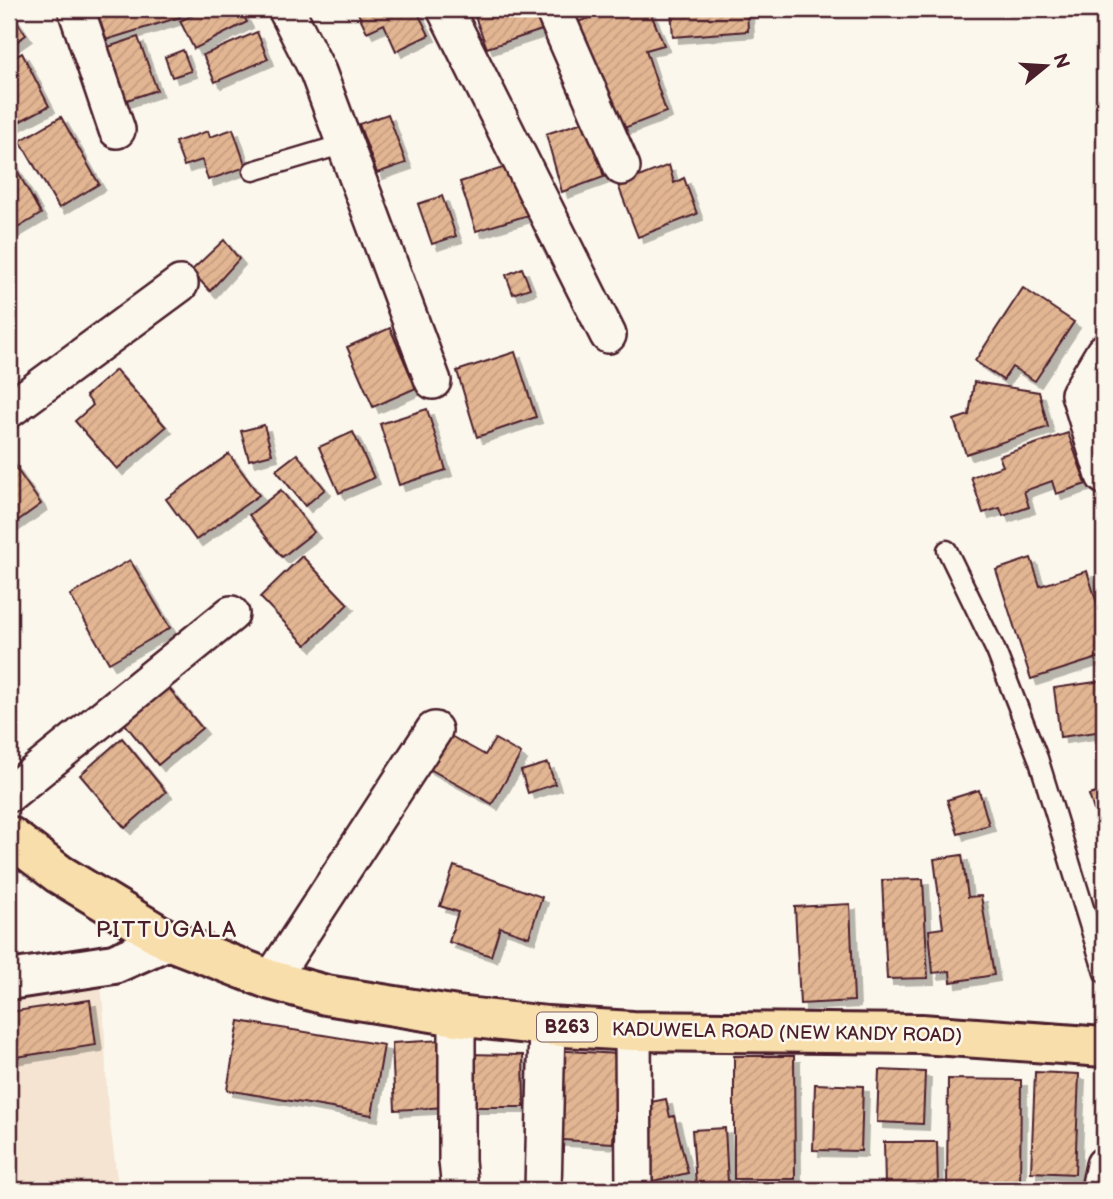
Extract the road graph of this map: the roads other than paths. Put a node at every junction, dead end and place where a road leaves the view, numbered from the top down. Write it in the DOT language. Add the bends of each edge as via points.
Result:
graph roads {
  1 [pos="76,9"];
  2 [pos="286,9"];
  3 [pos="444,9"];
  4 [pos="553,9"];
  5 [pos="117,130"];
  6 [pos="344,144"];
  7 [pos="622,167"];
  8 [pos="253,171"];
  9 [pos="180,284"];
  10 [pos="608,335"];
  11 [pos="1104,352"];
  12 [pos="433,381"];
  13 [pos="9,410"];
  14 [pos="1104,476"];
  15 [pos="947,550"];
  16 [pos="231,614"];
  17 [pos="434,730"];
  18 [pos="9,794"];
  19 [pos="9,836"];
  20 [pos="168,940"];
  21 [pos="1104,972"];
  22 [pos="9,980"];
  23 [pos="271,980"];
  24 [pos="457,1016"];
  25 [pos="547,1026"];
  26 [pos="633,1031"];
  27 [pos="1104,1047"];
  28 [pos="1104,1164"];
  29 [pos="460,1190"];
  30 [pos="543,1190"];
  31 [pos="634,1190"];
  32 [pos="1099,1190"];
  1 -- 5 [label="street"];
  2 -- 6 [label="street" via="318,72"];
  3 -- 10 [label="street"];
  4 -- 7 [label="street"];
  6 -- 8 [label="lane"];
  6 -- 12 [label="street"];
  9 -- 13 [label="street"];
  11 -- 14 [label="street" via="1079,394"];
  15 -- 21 [label="lane" via="996,652 1038,758"];
  16 -- 18 [label="street"];
  17 -- 23 [label="street"];
  19 -- 20 [label="main road, KADUWELA ROAD (NEW KANDY ROAD) / B263" via="59,874"];
  20 -- 22 [label="main road" via="114,964"];
  20 -- 23 [label="main road, KADUWELA ROAD (NEW KANDY ROAD) / B263"];
  23 -- 24 [label="main road, KADUWELA ROAD (NEW KANDY ROAD) / B263" via="326,995"];
  24 -- 25 [label="main road, KADUWELA ROAD (NEW KANDY ROAD) / B263"];
  24 -- 29 [label="street"];
  25 -- 26 [label="main road, KADUWELA ROAD (NEW KANDY ROAD) / B263"];
  25 -- 30 [label="street"];
  26 -- 27 [label="main road, KADUWELA ROAD (NEW KANDY ROAD) / B263" via="921,1034"];
  26 -- 31 [label="street"];
  28 -- 32 [label="street"];
}
